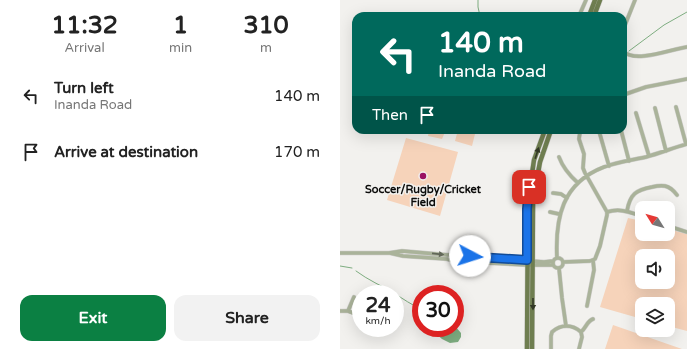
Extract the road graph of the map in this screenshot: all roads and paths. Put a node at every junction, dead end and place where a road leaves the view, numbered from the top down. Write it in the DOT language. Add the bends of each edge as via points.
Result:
graph roads {
  1 [pos="586,0"];
  2 [pos="595,0"];
  3 [pos="600,0"];
  4 [pos="635,0"];
  5 [pos="581,12"];
  6 [pos="590,12"];
  7 [pos="596,12"];
  8 [pos="627,20"];
  9 [pos="687,47"];
  10 [pos="627,54"];
  11 [pos="687,79"];
  12 [pos="627,93"];
  13 [pos="676,107"];
  14 [pos="655,108"];
  15 [pos="636,113"];
  16 [pos="544,134"];
  17 [pos="550,134"];
  18 [pos="580,134"];
  19 [pos="600,134"];
  20 [pos="622,134"];
  21 [pos="686,144"];
  22 [pos="666,151"];
  23 [pos="649,156"];
  24 [pos="559,157"];
  25 [pos="629,161"];
  26 [pos="609,166"];
  27 [pos="586,176"];
  28 [pos="578,183"];
  29 [pos="553,193"];
  30 [pos="677,195"];
  31 [pos="566,198"];
  32 [pos="627,211"];
  33 [pos="550,212"];
  34 [pos="607,212"];
  35 [pos="560,214"];
  36 [pos="635,214"];
  37 [pos="675,228"];
  38 [pos="687,232"];
  39 [pos="402,251"];
  40 [pos="340,252"];
  41 [pos="422,252"];
  42 [pos="389,253"];
  43 [pos="455,254"];
  44 [pos="468,254"];
  45 [pos="402,256"];
  46 [pos="421,257"];
  47 [pos="593,260"];
  48 [pos="454,261"];
  49 [pos="554,261"];
  50 [pos="469,262"];
  51 [pos="563,262"];
  52 [pos="527,263"];
  53 [pos="533,263"];
  54 [pos="559,268"];
  55 [pos="352,302"];
  56 [pos="587,306"];
  57 [pos="340,311"];
  58 [pos="348,311"];
  59 [pos="352,313"];
  60 [pos="593,319"];
  61 [pos="566,326"];
  62 [pos="581,332"];
  63 [pos="526,349"];
  64 [pos="532,349"];
  65 [pos="551,349"];
  66 [pos="579,349"];
  1 -- 5 [label="street"];
  2 -- 6 [label="main road"];
  3 -- 7 [label="main road"];
  4 -- 8 [label="street"];
  9 -- 10 [label="street" via="637,57"];
  11 -- 12 [label="street"];
  13 -- 21 [label="street"];
  14 -- 22 [label="street"];
  15 -- 23 [label="street"];
  52 -- 16 [label="main road, one-way" via="529,187 534,160"];
  17 -- 53 [label="main road" via="535,187"];
  18 -- 27 [label="street"];
  19 -- 26 [label="street"];
  20 -- 25 [label="street"];
  21 -- 22 [label="street"];
  22 -- 23 [label="street"];
  23 -- 25 [label="street"];
  24 -- 28 [label="street" via="562,167"];
  25 -- 26 [label="street"];
  26 -- 27 [label="street"];
  27 -- 28 [label="street"];
  27 -- 34 [label="street"];
  28 -- 31 [label="street"];
  29 -- 31 [label="street"];
  30 -- 32 [label="street" via="664,186 643,189 633,195"];
  31 -- 35 [label="street"];
  32 -- 34 [label="street"];
  32 -- 36 [label="street"];
  33 -- 35 [label="street"];
  34 -- 47 [label="street" via="598,253"];
  35 -- 49 [label="street"];
  37 -- 38 [label="street"];
  39 -- 41 [label="street"];
  39 -- 42 [label="street"];
  39 -- 45 [label="street"];
  40 -- 42 [label="street"];
  41 -- 43 [label="street, one-way"];
  41 -- 46 [label="street"];
  42 -- 45 [label="street"];
  43 -- 44 [label="street" via="462,250"];
  43 -- 48 [label="street"];
  44 -- 50 [label="street"];
  44 -- 52 [label="street"];
  45 -- 46 [label="street"];
  46 -- 48 [label="street"];
  47 -- 51 [label="street"];
  47 -- 56 [label="street" via="594,270"];
  48 -- 50 [label="street" via="462,267"];
  49 -- 51 [label="street" via="560,259"];
  49 -- 53 [label="street"];
  49 -- 54 [label="street" via="556,268"];
  50 -- 52 [label="street"];
  51 -- 54 [label="street"];
  52 -- 53 [label="street"];
  52 -- 63 [label="main road"];
  53 -- 64 [label="main road, one-way"];
  54 -- 61 [label="street"];
  55 -- 58 [label="street"];
  57 -- 58 [label="street"];
  58 -- 59 [label="street"];
  60 -- 62 [label="street"];
  61 -- 62 [label="street"];
  61 -- 65 [label="street" via="552,332"];
  62 -- 66 [label="street"];
}
